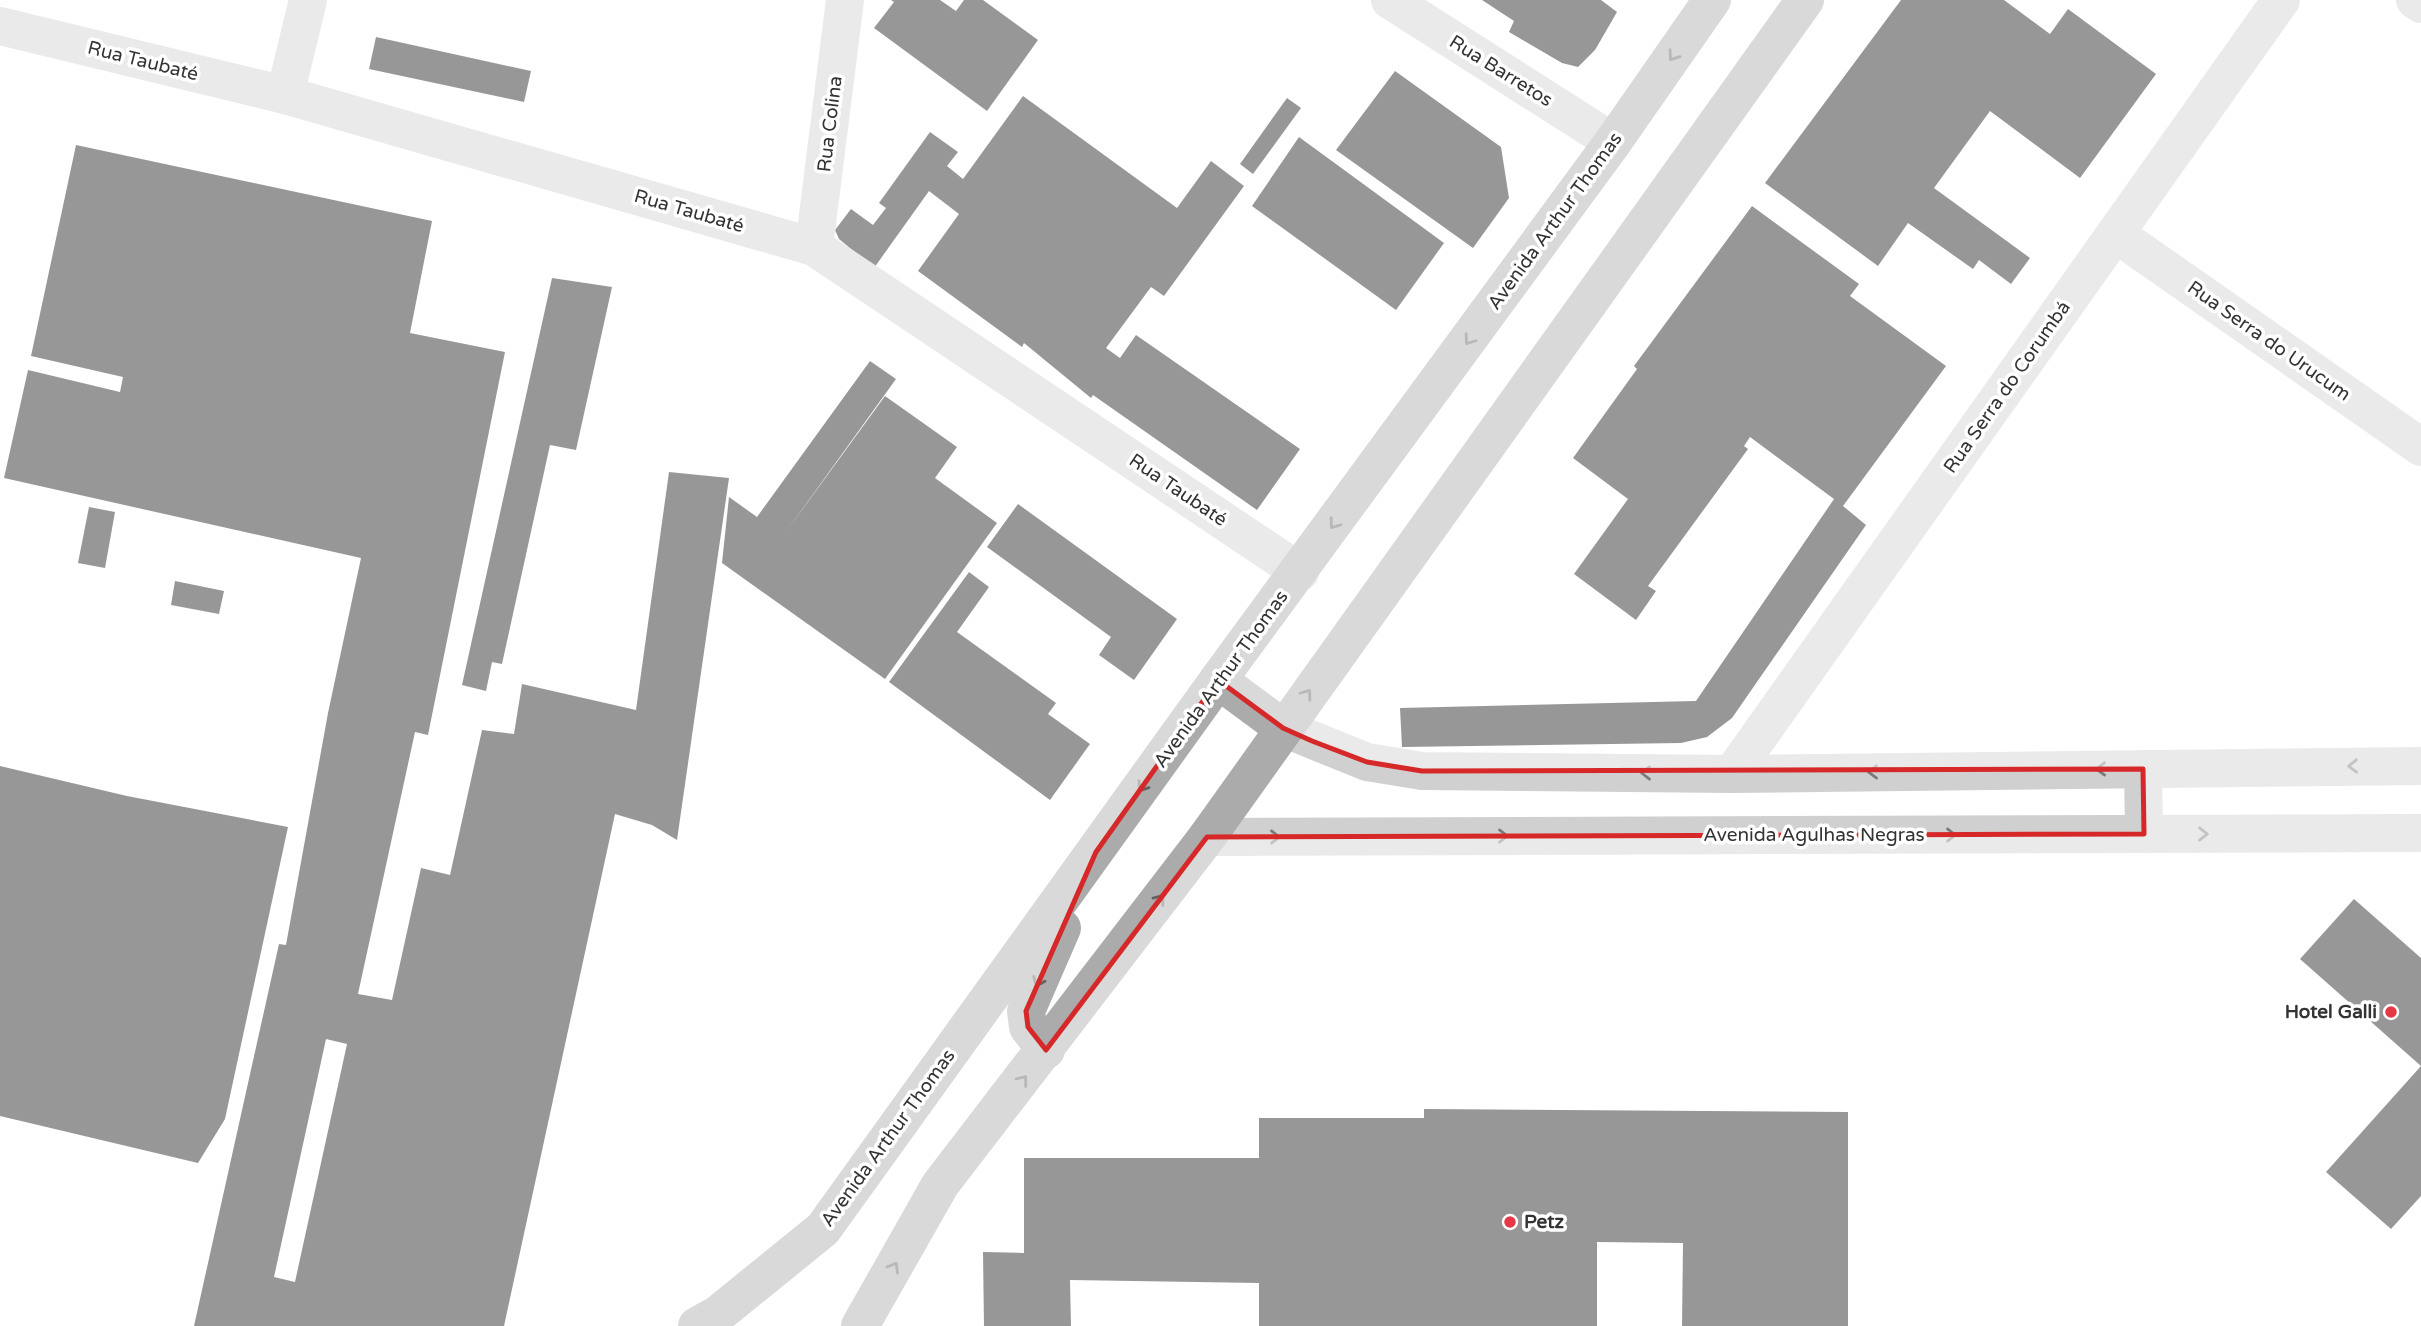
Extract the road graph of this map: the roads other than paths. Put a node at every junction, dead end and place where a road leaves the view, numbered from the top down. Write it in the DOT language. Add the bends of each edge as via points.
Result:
graph roads {
  1 [pos="309,0"];
  2 [pos="845,0"];
  3 [pos="1390,0"];
  4 [pos="1712,0"];
  5 [pos="1805,0"];
  6 [pos="2281,0"];
  7 [pos="2415,0"];
  8 [pos="2421,4"];
  9 [pos="0,26"];
  10 [pos="285,95"];
  11 [pos="1613,142"];
  12 [pos="2116,234"];
  13 [pos="814,247"];
  14 [pos="2421,447"];
  15 [pos="1300,572"];
  16 [pos="1218,680"];
  17 [pos="1283,728"];
  18 [pos="2418,761"];
  19 [pos="2143,769"];
  20 [pos="1732,774"];
  21 [pos="2421,833"];
  22 [pos="2144,834"];
  23 [pos="1207,837"];
  24 [pos="1096,852"];
  25 [pos="1046,1050"];
  26 [pos="696,1326"];
  27 [pos="860,1326"];
  1 -- 10 [label="street"];
  2 -- 13 [label="street, Rua Colina"];
  3 -- 11 [label="street, Rua Barretos"];
  4 -- 11 [label="main road, Avenida Arthur Thomas, one-way"];
  17 -- 5 [label="main road, one-way"];
  6 -- 12 [label="street, Rua Serra do Corumbá"];
  7 -- 8 [label="street"];
  9 -- 10 [label="street, Rua Taubaté"];
  10 -- 13 [label="street, Rua Taubaté"];
  11 -- 15 [label="main road, Avenida Arthur Thomas, one-way"];
  12 -- 14 [label="street, Rua Serra do Urucum"];
  12 -- 20 [label="street, Rua Serra do Corumbá"];
  13 -- 15 [label="street, Rua Taubaté"];
  15 -- 16 [label="main road, Avenida Arthur Thomas"];
  16 -- 17 [label="main road"];
  16 -- 24 [label="main road, Avenida Arthur Thomas, one-way"];
  20 -- 17 [label="street, one-way" via="1422,771 1367,762"];
  17 -- 23 [label="main road"];
  18 -- 19 [label="street, one-way"];
  19 -- 20 [label="street, one-way"];
  19 -- 22 [label="street"];
  22 -- 21 [label="street, Avenida Agulhas Negras, one-way"];
  23 -- 22 [label="street, Avenida Agulhas Negras, one-way"];
  25 -- 23 [label="main road, one-way"];
  24 -- 25 [label="main road, one-way" via="1026,1011 1028,1027"];
  24 -- 26 [label="main road, Avenida Arthur Thomas" via="822,1228 717,1315"];
  27 -- 25 [label="main road, one-way" via="940,1185"];
}
